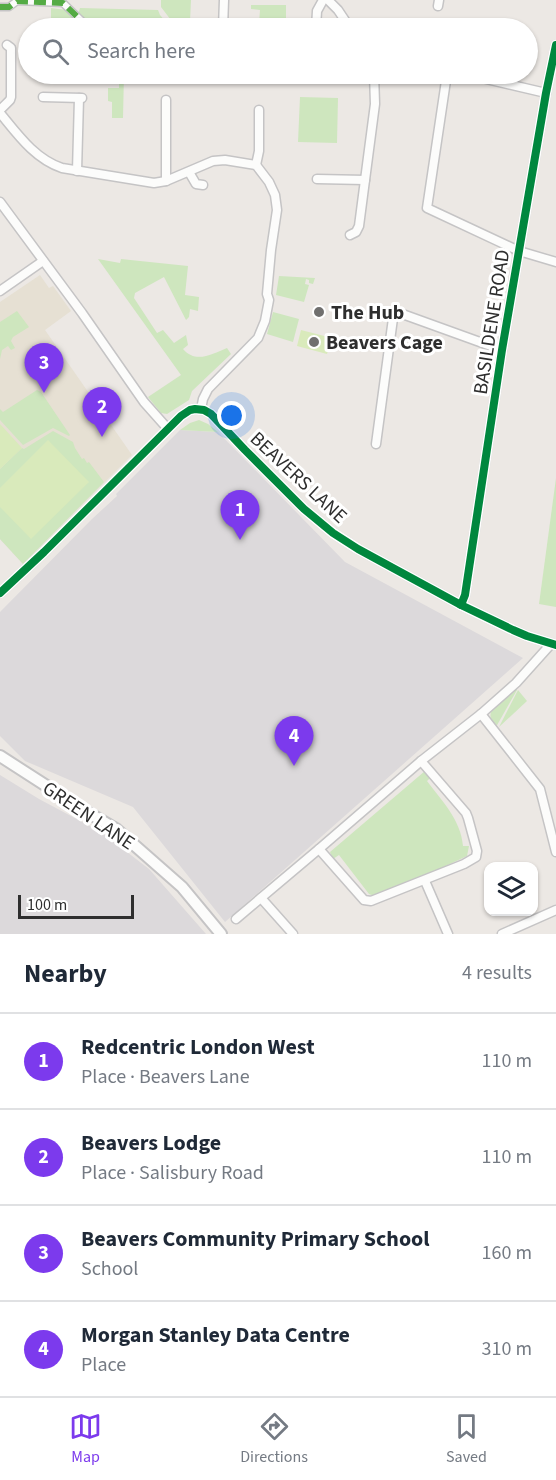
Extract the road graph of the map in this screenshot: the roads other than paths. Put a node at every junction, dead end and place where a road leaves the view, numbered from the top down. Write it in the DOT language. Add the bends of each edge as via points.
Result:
graph roads {
  1 [pos="224,0"];
  2 [pos="329,1"];
  3 [pos="0,7"];
  4 [pos="79,18"];
  5 [pos="223,18"];
  6 [pos="317,18"];
  7 [pos="342,18"];
  8 [pos="7,45"];
  9 [pos="556,45"];
  10 [pos="374,84"];
  11 [pos="446,84"];
  12 [pos="508,84"];
  13 [pos="546,93"];
  14 [pos="44,97"];
  15 [pos="166,100"];
  16 [pos="259,110"];
  17 [pos="0,112"];
  18 [pos="256,165"];
  19 [pos="77,171"];
  20 [pos="189,172"];
  21 [pos="317,179"];
  22 [pos="365,180"];
  23 [pos="166,181"];
  24 [pos="203,185"];
  25 [pos="0,202"];
  26 [pos="350,236"];
  27 [pos="519,251"];
  28 [pos="43,261"];
  29 [pos="556,262"];
  30 [pos="0,291"];
  31 [pos="502,350"];
  32 [pos="201,409"];
  33 [pos="168,429"];
  34 [pos="376,444"];
  35 [pos="0,593"];
  36 [pos="461,605"];
  37 [pos="554,645"];
  38 [pos="481,714"];
  39 [pos="0,756"];
  40 [pos="421,761"];
  41 [pos="319,849"];
  42 [pos="556,852"];
  43 [pos="425,881"];
  44 [pos="261,898"];
  45 [pos="556,910"];
  46 [pos="236,918"];
  47 [pos="222,934"];
  48 [pos="293,934"];
  49 [pos="448,934"];
  50 [pos="502,934"];
  1 -- 5 [label="street"];
  2 -- 6 [label="street" via="317,11"];
  2 -- 7 [label="street"];
  3 -- 4 [label="street" via="17,1 63,3"];
  8 -- 17 [label="street" via="11,48 11,97"];
  9 -- 13 [label="street, BASILDENE ROAD"];
  10 -- 22 [label="street"];
  11 -- 27 [label="street" via="427,208"];
  12 -- 13 [label="street"];
  13 -- 27 [label="street, BASILDENE ROAD"];
  14 -- 19 [label="street" via="81,98"];
  15 -- 23 [label="street"];
  16 -- 18 [label="street"];
  17 -- 19 [label="street" via="43,160"];
  18 -- 20 [label="street" via="213,161"];
  18 -- 32 [label="street" via="269,182 278,210 265,321 258,339 208,389"];
  19 -- 23 [label="street" via="154,183"];
  20 -- 23 [label="street"];
  20 -- 24 [label="street" via="196,184"];
  21 -- 22 [label="street"];
  22 -- 26 [label="street" via="359,226"];
  25 -- 28 [label="street"];
  27 -- 29 [label="street"];
  27 -- 31 [label="street, BASILDENE ROAD"];
  28 -- 30 [label="street"];
  28 -- 33 [label="street" via="144,402"];
  31 -- 34 [label="street" via="394,311"];
  31 -- 36 [label="street, BASILDENE ROAD"];
  32 -- 33 [label="street" via="187,412"];
  32 -- 36 [label="street, BEAVERS LANE" via="211,414 280,486 333,533"];
  33 -- 35 [label="street"];
  36 -- 37 [label="street, BEAVERS LANE"];
  37 -- 38 [label="street"];
  38 -- 40 [label="street"];
  38 -- 42 [label="street" via="540,789"];
  39 -- 47 [label="street, GREEN LANE" via="116,829 182,887"];
  40 -- 41 [label="street"];
  40 -- 43 [label="street" via="466,813 477,851 470,861"];
  41 -- 43 [label="street" via="364,900 372,902"];
  41 -- 44 [label="street"];
  43 -- 49 [label="street"];
  44 -- 46 [label="street"];
  44 -- 48 [label="street"];
  45 -- 50 [label="street"];
}
